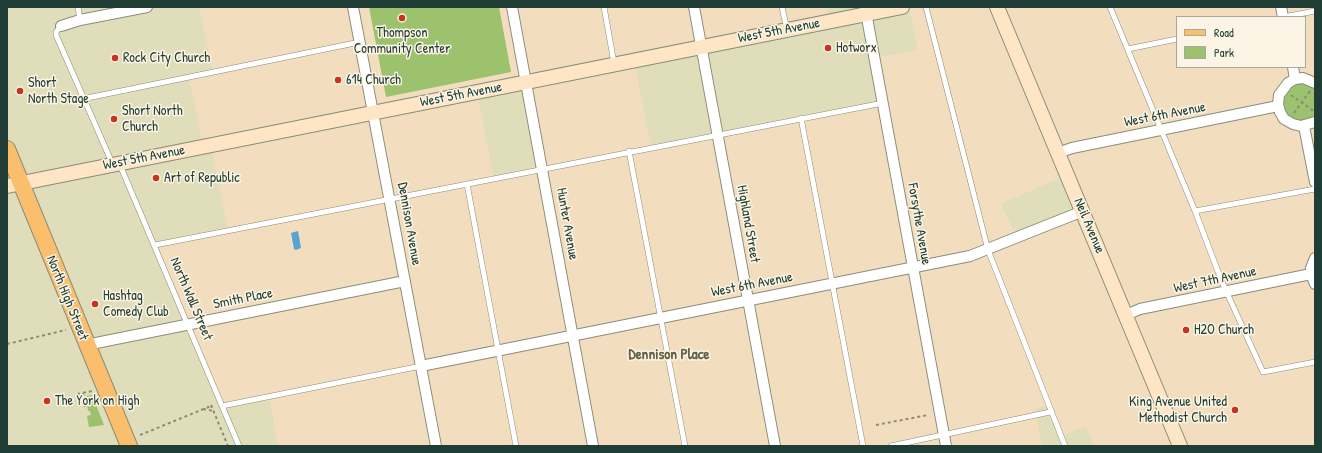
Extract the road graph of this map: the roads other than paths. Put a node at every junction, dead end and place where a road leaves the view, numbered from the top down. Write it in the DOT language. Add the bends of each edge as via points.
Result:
graph roads {
  1 [pos="78,7"];
  2 [pos="147,7"];
  3 [pos="353,7"];
  4 [pos="512,7"];
  5 [pos="604,7"];
  6 [pos="694,7"];
  7 [pos="782,7"];
  8 [pos="902,7"];
  9 [pos="926,7"];
  10 [pos="997,7"];
  11 [pos="1110,7"];
  12 [pos="866,11"];
  13 [pos="1315,11"];
  14 [pos="1288,16"];
  15 [pos="80,20"];
  16 [pos="61,26"];
  17 [pos="787,30"];
  18 [pos="1176,39"];
  19 [pos="360,42"];
  20 [pos="701,47"];
  21 [pos="1128,49"];
  22 [pos="614,65"];
  23 [pos="1293,68"];
  24 [pos="1295,79"];
  25 [pos="526,82"];
  26 [pos="1315,83"];
  27 [pos="82,99"];
  28 [pos="883,103"];
  29 [pos="1278,106"];
  30 [pos="374,112"];
  31 [pos="801,118"];
  32 [pos="1315,122"];
  33 [pos="1304,126"];
  34 [pos="1161,130"];
  35 [pos="717,134"];
  36 [pos="7,149"];
  37 [pos="629,151"];
  38 [pos="1058,153"];
  39 [pos="116,164"];
  40 [pos="542,169"];
  41 [pos="1315,182"];
  42 [pos="14,184"];
  43 [pos="468,184"];
  44 [pos="1315,188"];
  45 [pos="390,200"];
  46 [pos="1083,211"];
  47 [pos="1195,211"];
  48 [pos="155,245"];
  49 [pos="988,250"];
  50 [pos="1315,258"];
  51 [pos="913,268"];
  52 [pos="1313,279"];
  53 [pos="405,281"];
  54 [pos="831,284"];
  55 [pos="1226,292"];
  56 [pos="748,300"];
  57 [pos="1126,315"];
  58 [pos="661,318"];
  59 [pos="188,324"];
  60 [pos="573,335"];
  61 [pos="86,345"];
  62 [pos="498,350"];
  63 [pos="1315,362"];
  64 [pos="421,366"];
  65 [pos="222,406"];
  66 [pos="1050,412"];
  67 [pos="944,435"];
  68 [pos="134,441"];
  69 [pos="239,446"];
  70 [pos="436,446"];
  71 [pos="516,446"];
  72 [pos="593,446"];
  73 [pos="685,446"];
  74 [pos="775,446"];
  75 [pos="864,446"];
  76 [pos="891,446"];
  77 [pos="946,446"];
  78 [pos="1065,446"];
  79 [pos="1180,446"];
  1 -- 15 [label="lane"];
  2 -- 15 [label="street"];
  3 -- 19 [label="street, Dennison Avenue"];
  4 -- 25 [label="street, Hunter Avenue"];
  5 -- 22 [label="lane"];
  6 -- 20 [label="street, Highland Street"];
  7 -- 17 [label="lane"];
  8 -- 12 [label="main road, West 5th Avenue"];
  9 -- 49 [label="lane"];
  10 -- 38 [label="main road, Neil Avenue"];
  11 -- 21 [label="lane"];
  12 -- 17 [label="main road, West 5th Avenue"];
  12 -- 28 [label="street, Forsythe Avenue"];
  13 -- 14 [label="lane"];
  15 -- 16 [label="street"];
  16 -- 27 [label="lane, North Wall Street" via="56,35"];
  17 -- 20 [label="main road, West 5th Avenue"];
  18 -- 21 [label="lane"];
  19 -- 27 [label="lane"];
  19 -- 30 [label="street, Dennison Avenue"];
  20 -- 22 [label="main road, West 5th Avenue"];
  20 -- 35 [label="street, Highland Street"];
  21 -- 34 [label="lane"];
  22 -- 25 [label="main road, West 5th Avenue"];
  23 -- 24 [label="street"];
  24 -- 26 [label="street" via="1303,78"];
  24 -- 29 [label="street" via="1282,88"];
  25 -- 30 [label="main road, West 5th Avenue"];
  25 -- 40 [label="street, Hunter Avenue"];
  27 -- 39 [label="lane, North Wall Street"];
  28 -- 31 [label="lane"];
  28 -- 51 [label="street, Forsythe Avenue"];
  29 -- 33 [label="street" via="1288,121"];
  29 -- 34 [label="street, West 6th Avenue"];
  30 -- 39 [label="main road, West 5th Avenue"];
  30 -- 45 [label="street, Dennison Avenue"];
  31 -- 35 [label="lane"];
  31 -- 54 [label="lane"];
  32 -- 33 [label="street"];
  33 -- 41 [label="street"];
  34 -- 38 [label="street, West 6th Avenue"];
  34 -- 47 [label="lane"];
  35 -- 37 [label="lane"];
  35 -- 56 [label="street, Highland Street"];
  36 -- 42 [label="main road, North High Street"];
  37 -- 40 [label="lane"];
  37 -- 58 [label="lane"];
  38 -- 46 [label="main road, Neil Avenue"];
  39 -- 42 [label="main road, West 5th Avenue"];
  39 -- 48 [label="lane, North Wall Street"];
  40 -- 43 [label="lane"];
  40 -- 60 [label="street, Hunter Avenue"];
  42 -- 61 [label="main road, North High Street"];
  43 -- 45 [label="lane"];
  43 -- 62 [label="lane"];
  44 -- 47 [label="lane"];
  45 -- 48 [label="lane"];
  45 -- 53 [label="street, Dennison Avenue"];
  46 -- 49 [label="street, West 6th Avenue"];
  46 -- 57 [label="main road, Neil Avenue"];
  47 -- 55 [label="lane"];
  48 -- 59 [label="lane, North Wall Street"];
  49 -- 51 [label="street, West 6th Avenue"];
  49 -- 66 [label="lane"];
  50 -- 52 [label="street" via="1311,268"];
  51 -- 54 [label="street, West 6th Avenue"];
  51 -- 67 [label="street, Forsythe Avenue"];
  52 -- 55 [label="street, West 7th Avenue"];
  53 -- 59 [label="street, Smith Place"];
  53 -- 64 [label="street, Dennison Avenue"];
  54 -- 56 [label="street, West 6th Avenue"];
  54 -- 75 [label="lane"];
  55 -- 57 [label="street, West 7th Avenue" via="1140,309"];
  55 -- 63 [label="lane" via="1263,372"];
  56 -- 58 [label="street, West 6th Avenue"];
  56 -- 74 [label="street, Highland Street"];
  57 -- 79 [label="main road, Neil Avenue"];
  58 -- 60 [label="street, West 6th Avenue"];
  58 -- 73 [label="lane"];
  59 -- 61 [label="street, Smith Place"];
  59 -- 65 [label="lane, North Wall Street"];
  60 -- 62 [label="street, West 6th Avenue"];
  60 -- 72 [label="street, Hunter Avenue"];
  61 -- 68 [label="main road, North High Street"];
  62 -- 64 [label="street, West 6th Avenue"];
  62 -- 71 [label="lane"];
  64 -- 65 [label="lane"];
  64 -- 70 [label="street, Dennison Avenue"];
  65 -- 69 [label="lane, North Wall Street"];
  66 -- 67 [label="lane"];
  66 -- 78 [label="lane"];
  67 -- 76 [label="lane"];
  67 -- 77 [label="street, Forsythe Avenue"];
}
